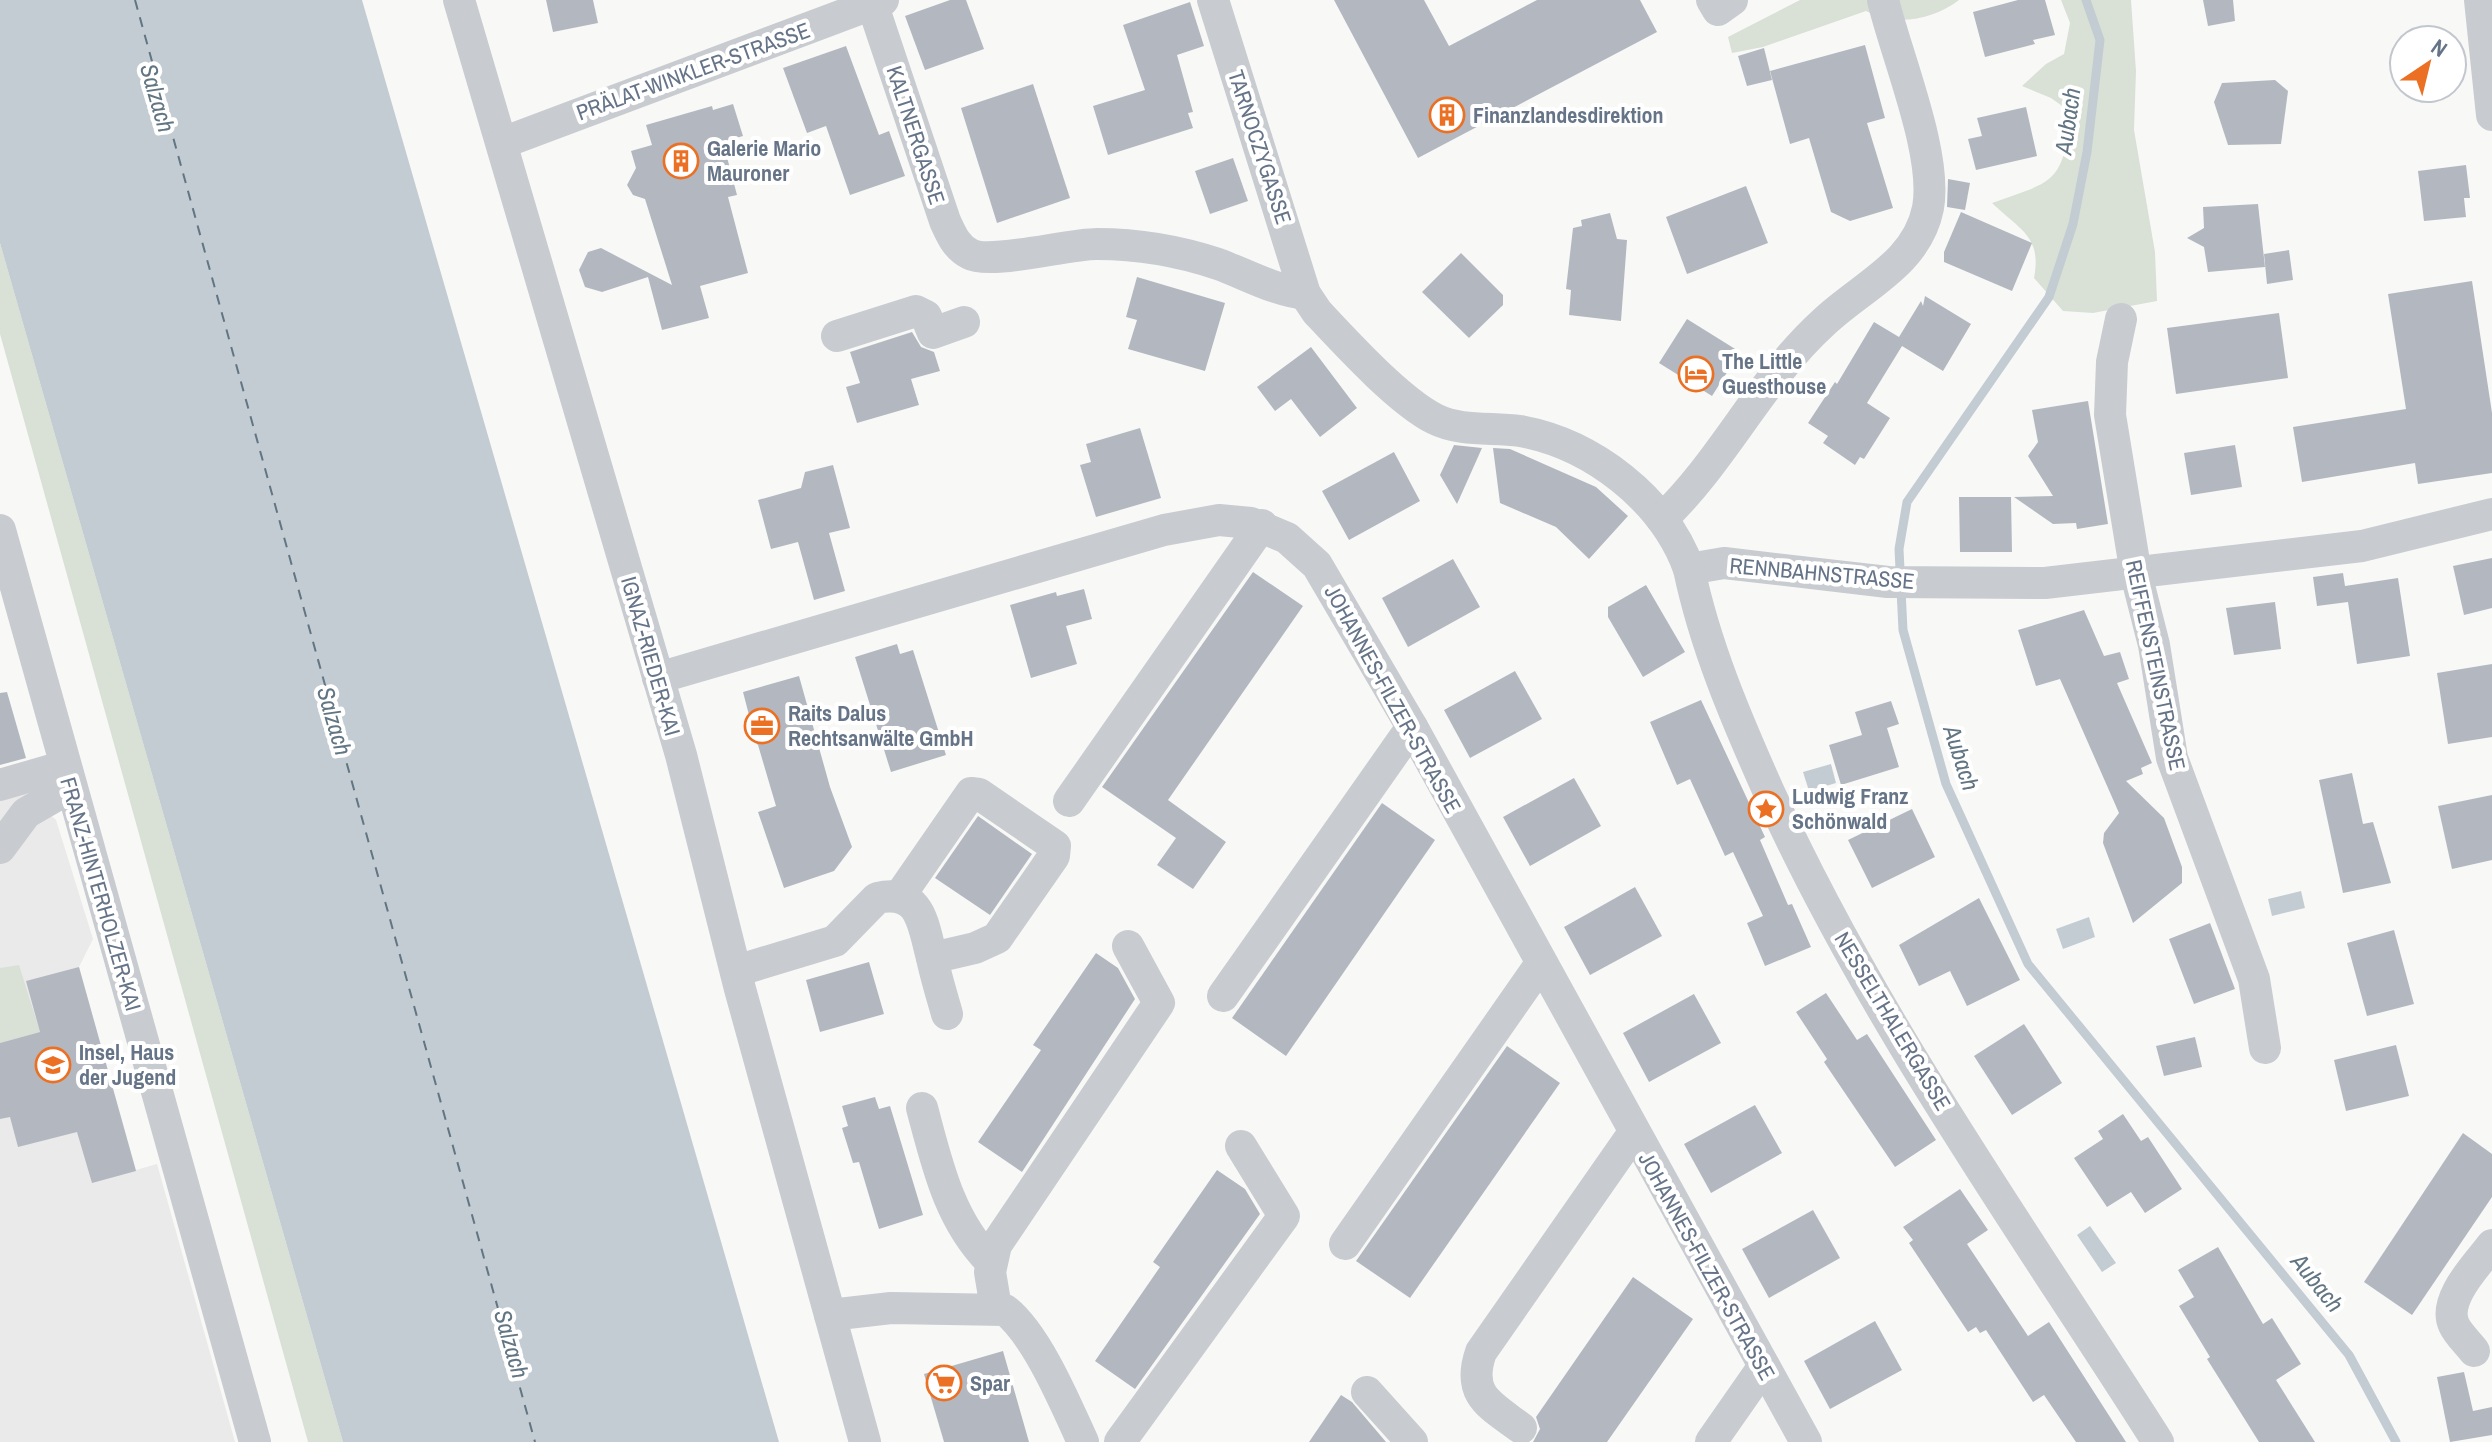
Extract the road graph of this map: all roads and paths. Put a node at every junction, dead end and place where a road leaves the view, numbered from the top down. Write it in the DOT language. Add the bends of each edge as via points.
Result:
graph roads {
  1 [pos="459,0"];
  2 [pos="1213,0"];
  3 [pos="1712,0"];
  4 [pos="1732,0"];
  5 [pos="1883,0"];
  6 [pos="2480,0"];
  7 [pos="876,1"];
  8 [pos="2492,115"];
  9 [pos="502,143"];
  10 [pos="1305,294"];
  11 [pos="2121,319"];
  12 [pos="964,322"];
  13 [pos="837,336"];
  14 [pos="2492,514"];
  15 [pos="1662,519"];
  16 [pos="1262,525"];
  17 [pos="0,530"];
  18 [pos="1689,569"];
  19 [pos="2136,574"];
  20 [pos="658,678"];
  21 [pos="1412,727"];
  22 [pos="68,776"];
  23 [pos="0,785"];
  24 [pos="1069,801"];
  25 [pos="0,846"];
  26 [pos="899,897"];
  27 [pos="1128,946"];
  28 [pos="932,958"];
  29 [pos="1540,965"];
  30 [pos="736,971"];
  31 [pos="1223,996"];
  32 [pos="947,1014"];
  33 [pos="2265,1048"];
  34 [pos="922,1108"];
  35 [pos="1633,1134"];
  36 [pos="1241,1146"];
  37 [pos="1345,1244"];
  38 [pos="2492,1245"];
  39 [pos="991,1262"];
  40 [pos="996,1308"];
  41 [pos="830,1315"];
  42 [pos="2474,1351"];
  43 [pos="1764,1366"];
  44 [pos="1367,1392"];
  45 [pos="1521,1428"];
  46 [pos="255,1442"];
  47 [pos="865,1442"];
  48 [pos="1083,1442"];
  49 [pos="1120,1442"];
  50 [pos="1412,1442"];
  51 [pos="1711,1442"];
  52 [pos="1806,1442"];
  53 [pos="2158,1442"];
  1 -- 9 [label="street, IGNAZ-RIEDER-KAI"];
  2 -- 10 [label="street, TARNOCZYGASSE"];
  3 -- 4 [label="street" via="1718,10"];
  5 -- 15 [label="street" via="1925,159 1929,196 1921,228 1901,260 1797,348 1687,495"];
  6 -- 8 [label="street"];
  7 -- 9 [label="street, PRÄLAT-WINKLER-STRASSE"];
  7 -- 10 [label="street, KALTNERGASSE" via="945,221 958,245 979,258 1066,246 1146,247 1195,257"];
  9 -- 20 [label="street, IGNAZ-RIEDER-KAI"];
  10 -- 15 [label="street" via="1328,324 1427,414 1450,425 1522,432 1565,444 1612,471"];
  11 -- 19 [label="street, REIFFENSTEINSTRASSE" via="2112,362 2110,415"];
  12 -- 13 [label="street" via="933,333 926,316 916,311"];
  14 -- 19 [label="street, RENNBAHNSTRASSE" via="2362,546"];
  15 -- 18 [label="street"];
  16 -- 20 [label="street, JOHANNES-FILZER-STRASSE" via="1219,520 1164,530"];
  16 -- 21 [label="street, JOHANNES-FILZER-STRASSE" via="1287,538 1317,565"];
  16 -- 24 [label="street"];
  17 -- 22 [label="street, FRANZ-HINTERHOLZER-KAI"];
  18 -- 19 [label="street, RENNBAHNSTRASSE" via="1740,564 1900,582 2045,583"];
  18 -- 53 [label="street, NESSELTHALERGASSE" via="1698,617 1746,741 1835,925 1884,1012"];
  19 -- 33 [label="street, REIFFENSTEINSTRASSE" via="2154,645 2172,758 2254,979"];
  20 -- 30 [label="street, IGNAZ-RIEDER-KAI"];
  21 -- 29 [label="street, JOHANNES-FILZER-STRASSE"];
  21 -- 31 [label="street"];
  22 -- 23 [label="street"];
  22 -- 25 [label="street" via="26,813"];
  22 -- 46 [label="street, FRANZ-HINTERHOLZER-KAI"];
  26 -- 28 [label="street" via="919,912"];
  26 -- 28 [label="street" via="971,793 1055,846 1054,856 997,938"];
  26 -- 30 [label="street" via="877,898 835,941"];
  27 -- 39 [label="street" via="1159,1003 1003,1233"];
  28 -- 32 [label="street"];
  29 -- 35 [label="street, JOHANNES-FILZER-STRASSE"];
  29 -- 37 [label="street"];
  30 -- 41 [label="street, IGNAZ-RIEDER-KAI"];
  34 -- 39 [label="street" via="948,1198 976,1247"];
  35 -- 43 [label="street, JOHANNES-FILZER-STRASSE"];
  35 -- 45 [label="street" via="1481,1352 1474,1372 1478,1390"];
  36 -- 49 [label="street" via="1284,1216"];
  38 -- 42 [label="street" via="2458,1292 2451,1314 2454,1327"];
  39 -- 40 [label="street"];
  40 -- 41 [label="street" via="891,1308"];
  40 -- 48 [label="street" via="1019,1325"];
  41 -- 47 [label="street, IGNAZ-RIEDER-KAI"];
  43 -- 51 [label="street"];
  43 -- 52 [label="street, JOHANNES-FILZER-STRASSE"];
  44 -- 50 [label="street"];
}
